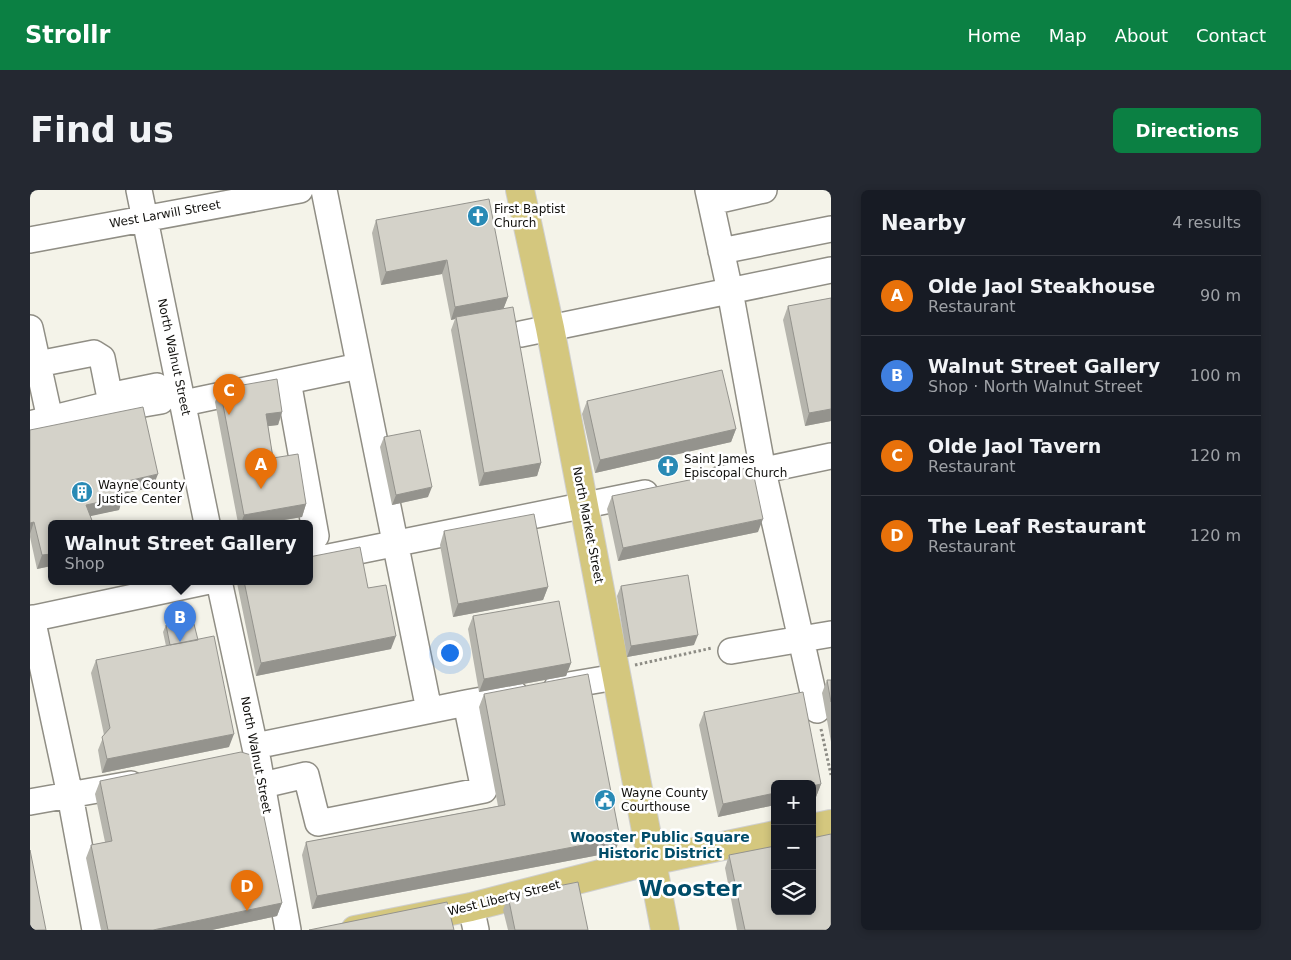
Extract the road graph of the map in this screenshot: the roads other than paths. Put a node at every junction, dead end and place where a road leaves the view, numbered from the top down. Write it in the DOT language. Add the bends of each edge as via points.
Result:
graph roads {
  1 [pos="138,190"];
  2 [pos="300,190"];
  3 [pos="324,190"];
  4 [pos="520,190"];
  5 [pos="764,190"];
  6 [pos="709,196"];
  7 [pos="144,218"];
  8 [pos="831,229"];
  9 [pos="30,240"];
  10 [pos="722,251"];
  11 [pos="831,270"];
  12 [pos="730,291"];
  13 [pos="30,328"];
  14 [pos="550,328"];
  15 [pos="520,334"];
  16 [pos="38,364"];
  17 [pos="359,366"];
  18 [pos="288,381"];
  19 [pos="184,403"];
  20 [pos="40,421"];
  21 [pos="831,456"];
  22 [pos="764,471"];
  23 [pos="697,484"];
  24 [pos="669,489"];
  25 [pos="584,505"];
  26 [pos="206,520"];
  27 [pos="316,536"];
  28 [pos="395,544"];
  29 [pos="313,560"];
  30 [pos="190,585"];
  31 [pos="220,585"];
  32 [pos="31,618"];
  33 [pos="831,634"];
  34 [pos="801,640"];
  35 [pos="725,649"];
  36 [pos="616,673"];
  37 [pos="466,702"];
  38 [pos="428,710"];
  39 [pos="817,710"];
  40 [pos="250,757"];
  41 [pos="158,779"];
  42 [pos="262,785"];
  43 [pos="70,795"];
  44 [pos="30,802"];
  45 [pos="831,824"];
  46 [pos="816,827"];
  47 [pos="771,836"];
  48 [pos="651,861"];
  49 [pos="473,918"];
  50 [pos="95,930"];
  51 [pos="288,930"];
  52 [pos="356,930"];
  53 [pos="665,930"];
  1 -- 7 [label="street, North Walnut Street"];
  2 -- 7 [label="street, West Larwill Street"];
  3 -- 17 [label="street"];
  4 -- 14 [label="main road, North Market Street"];
  5 -- 6 [label="street"];
  6 -- 10 [label="street"];
  7 -- 9 [label="street, West Larwill Street"];
  7 -- 19 [label="street, North Walnut Street"];
  8 -- 10 [label="street"];
  10 -- 12 [label="street"];
  11 -- 12 [label="street"];
  12 -- 14 [label="street"];
  12 -- 22 [label="street"];
  13 -- 16 [label="street"];
  14 -- 15 [label="street"];
  14 -- 25 [label="main road, North Market Street"];
  16 -- 20 [label="street"];
  16 -- 20 [label="street" via="94,352 102,358 115,402"];
  17 -- 18 [label="street"];
  17 -- 28 [label="street"];
  18 -- 19 [label="street"];
  18 -- 27 [label="street"];
  19 -- 26 [label="street, North Walnut Street"];
  21 -- 22 [label="street"];
  22 -- 23 [label="street"];
  22 -- 34 [label="street"];
  24 -- 25 [label="street"];
  25 -- 28 [label="street"];
  25 -- 36 [label="main road, North Market Street"];
  28 -- 29 [label="street"];
  28 -- 38 [label="street"];
  30 -- 32 [label="street"];
  31 -- 40 [label="street, North Walnut Street"];
  32 -- 43 [label="street"];
  33 -- 34 [label="street"];
  34 -- 35 [label="street"];
  34 -- 39 [label="street"];
  36 -- 37 [label="street"];
  36 -- 48 [label="main road, North Market Street"];
  37 -- 38 [label="street"];
  37 -- 42 [label="street" via="484,790 318,823 306,775"];
  38 -- 40 [label="street"];
  40 -- 42 [label="street, North Walnut Street"];
  41 -- 43 [label="street"];
  42 -- 51 [label="street, North Walnut Street"];
  43 -- 44 [label="street"];
  43 -- 50 [label="street"];
  45 -- 46 [label="main road"];
  47 -- 48 [label="main road, West Liberty Street"];
  48 -- 49 [label="main road, West Liberty Street"];
  48 -- 53 [label="main road, North Market Street"];
  49 -- 52 [label="main road, West Liberty Street"];
}
